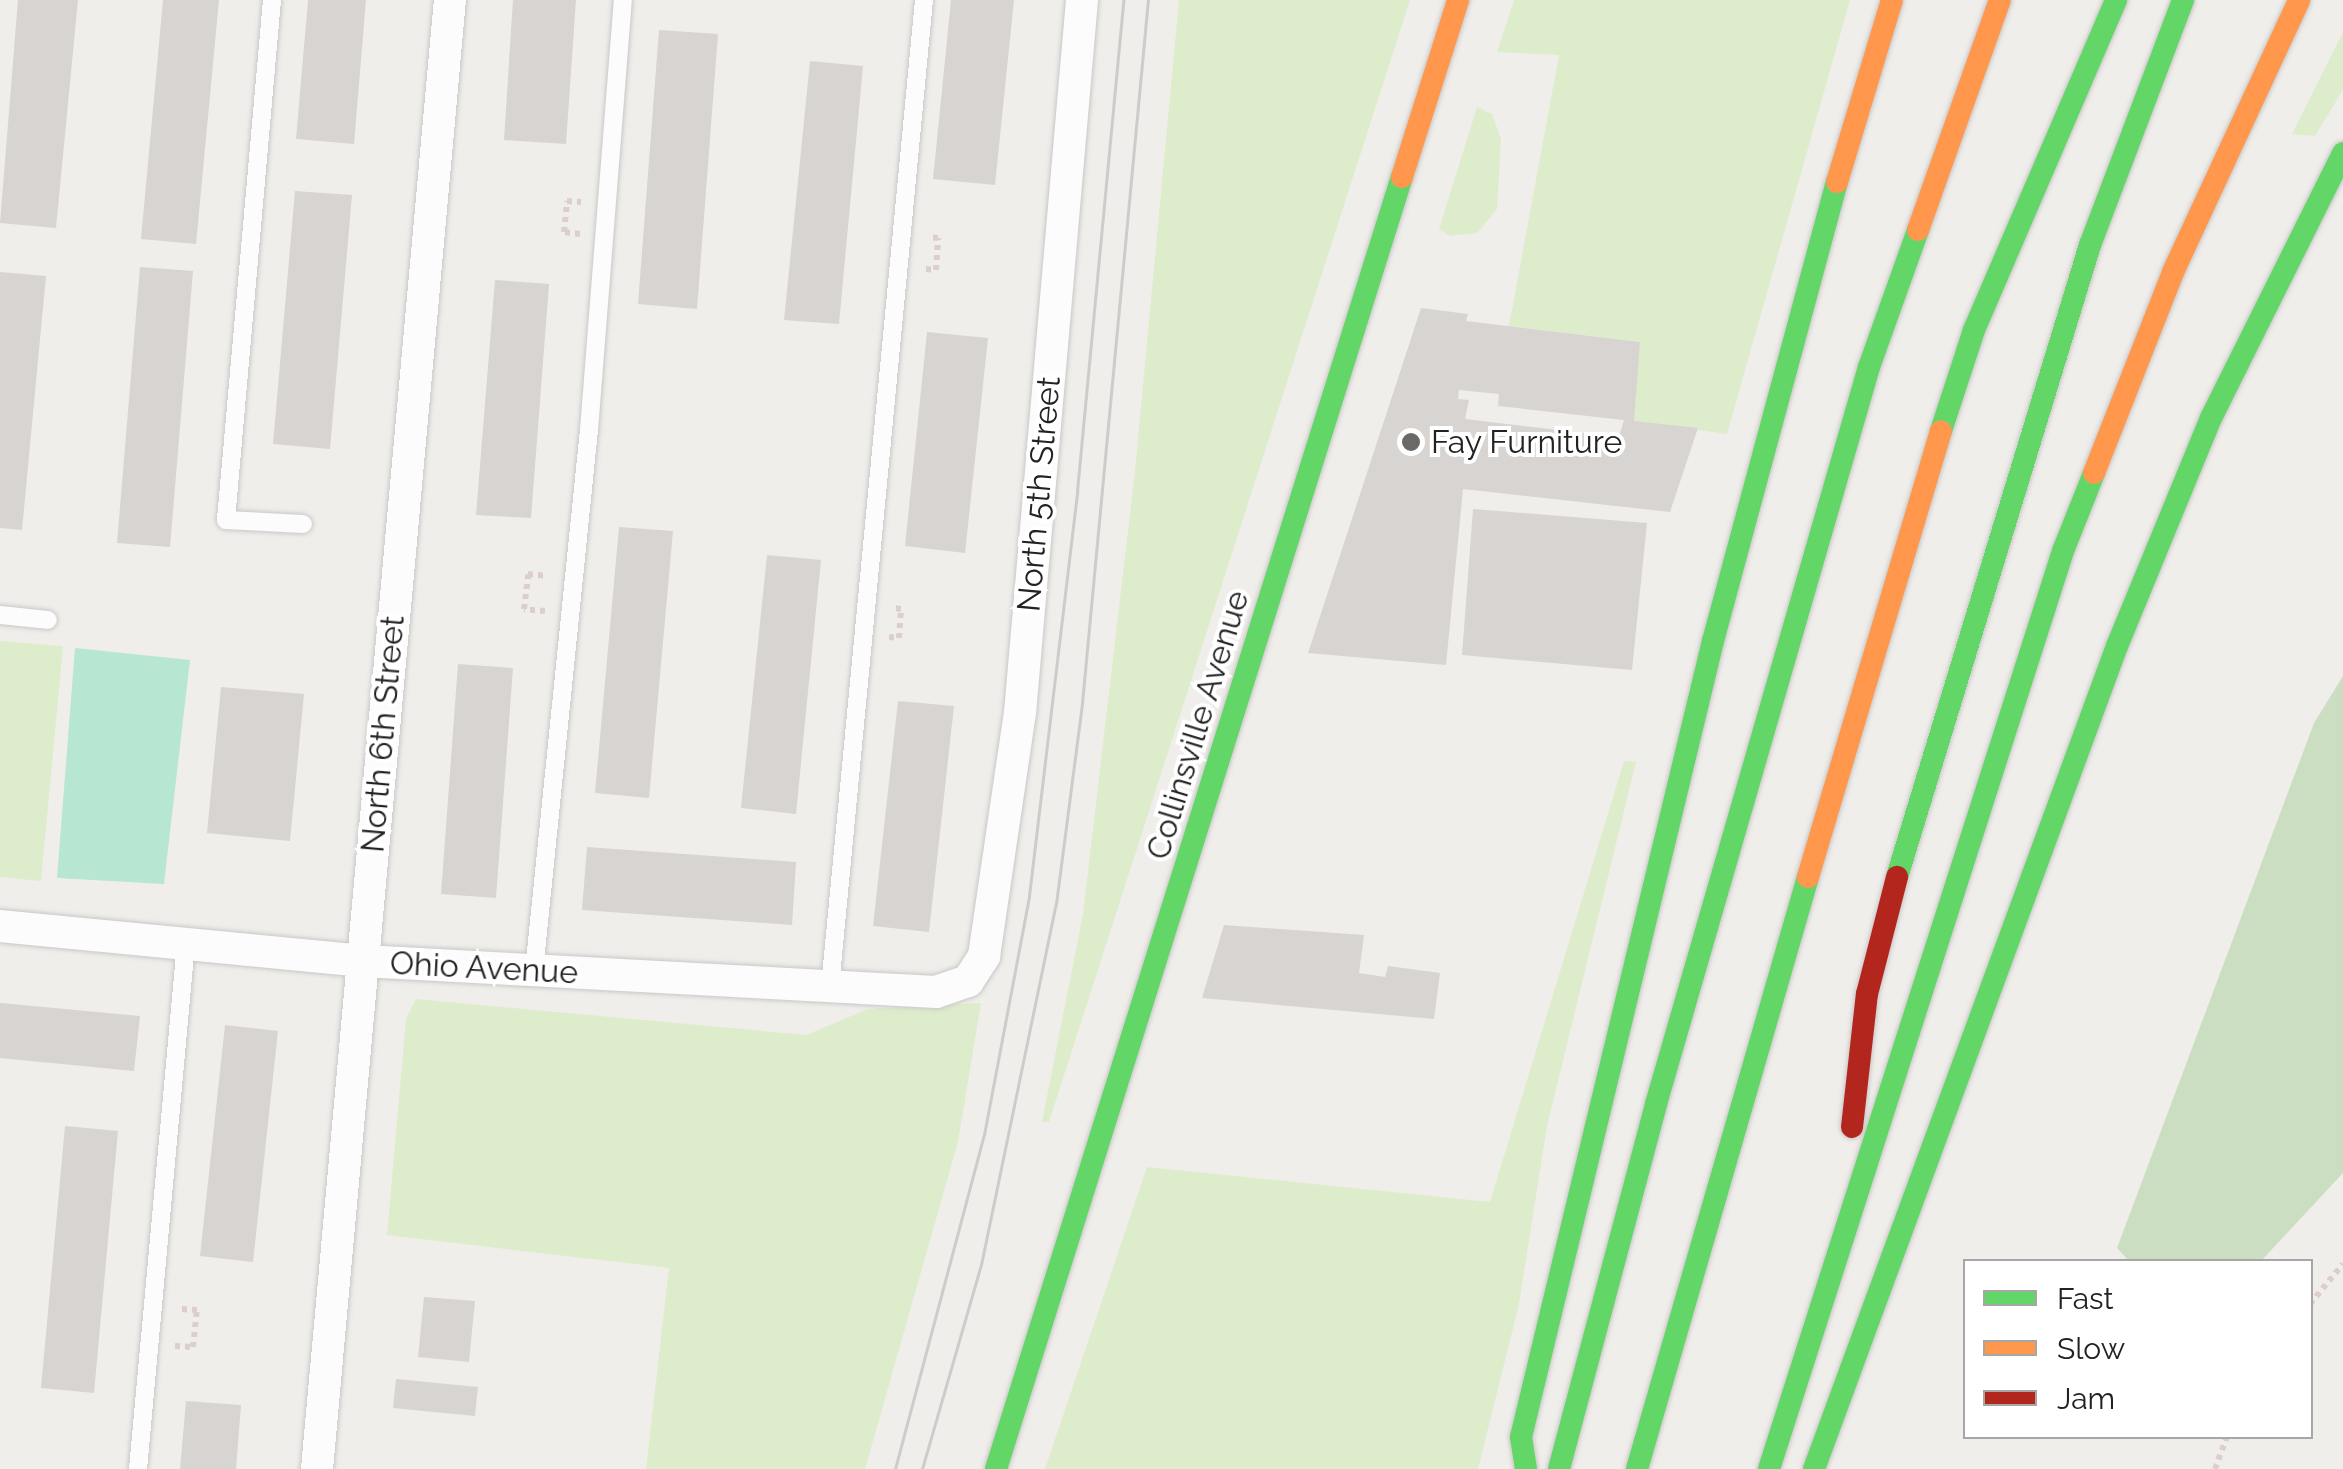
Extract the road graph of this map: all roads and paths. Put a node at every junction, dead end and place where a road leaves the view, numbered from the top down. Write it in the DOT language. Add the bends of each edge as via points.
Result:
graph roads {
  1 [pos="272,0"];
  2 [pos="450,0"];
  3 [pos="623,0"];
  4 [pos="924,0"];
  5 [pos="1082,0"];
  6 [pos="1458,0"];
  7 [pos="2000,0"];
  8 [pos="2116,0"];
  9 [pos="2182,0"];
  10 [pos="2299,0"];
  11 [pos="1892,2"];
  12 [pos="2343,153"];
  13 [pos="303,524"];
  14 [pos="0,615"];
  15 [pos="48,620"];
  16 [pos="0,926"];
  17 [pos="186,944"];
  18 [pos="363,961"];
  19 [pos="534,970"];
  20 [pos="968,981"];
  21 [pos="830,986"];
  22 [pos="1847,1215"];
  23 [pos="2343,1264"];
  24 [pos="2313,1300"];
  25 [pos="2225,1439"];
  26 [pos="138,1469"];
  27 [pos="317,1469"];
  28 [pos="996,1469"];
  29 [pos="1526,1469"];
  30 [pos="1560,1469"];
  31 [pos="1638,1469"];
  32 [pos="1769,1469"];
  33 [pos="1814,1469"];
  34 [pos="2215,1469"];
  1 -- 13 [label="lane" via="226,520"];
  2 -- 18 [label="street, North 6th Street"];
  3 -- 19 [label="lane" via="589,430"];
  4 -- 21 [label="lane"];
  5 -- 20 [label="street, North 5th Street" via="1020,713 991,922 984,956"];
  6 -- 28 [label="main road, Collinsville Avenue"];
  7 -- 30 [label="main road" via="1869,367 1656,1104"];
  8 -- 31 [label="main road" via="2058,123 1950,404"];
  9 -- 22 [label="main road" via="2090,245 1887,910 1853,1100"];
  10 -- 22 [label="main road" via="2181,256 2063,551"];
  11 -- 29 [label="main road" via="1796,316 1714,641 1521,1437"];
  12 -- 33 [label="main road" via="2211,418 2124,629"];
  14 -- 15 [label="lane"];
  16 -- 17 [label="street, Ohio Avenue"];
  17 -- 18 [label="street, Ohio Avenue"];
  17 -- 26 [label="lane"];
  18 -- 19 [label="street, Ohio Avenue"];
  18 -- 27 [label="street, North 6th Street"];
  19 -- 21 [label="street, Ohio Avenue"];
  20 -- 21 [label="street, Ohio Avenue" via="936,992"];
  22 -- 32 [label="main road"];
  23 -- 24 [label="path"];
  25 -- 34 [label="path"];
}
